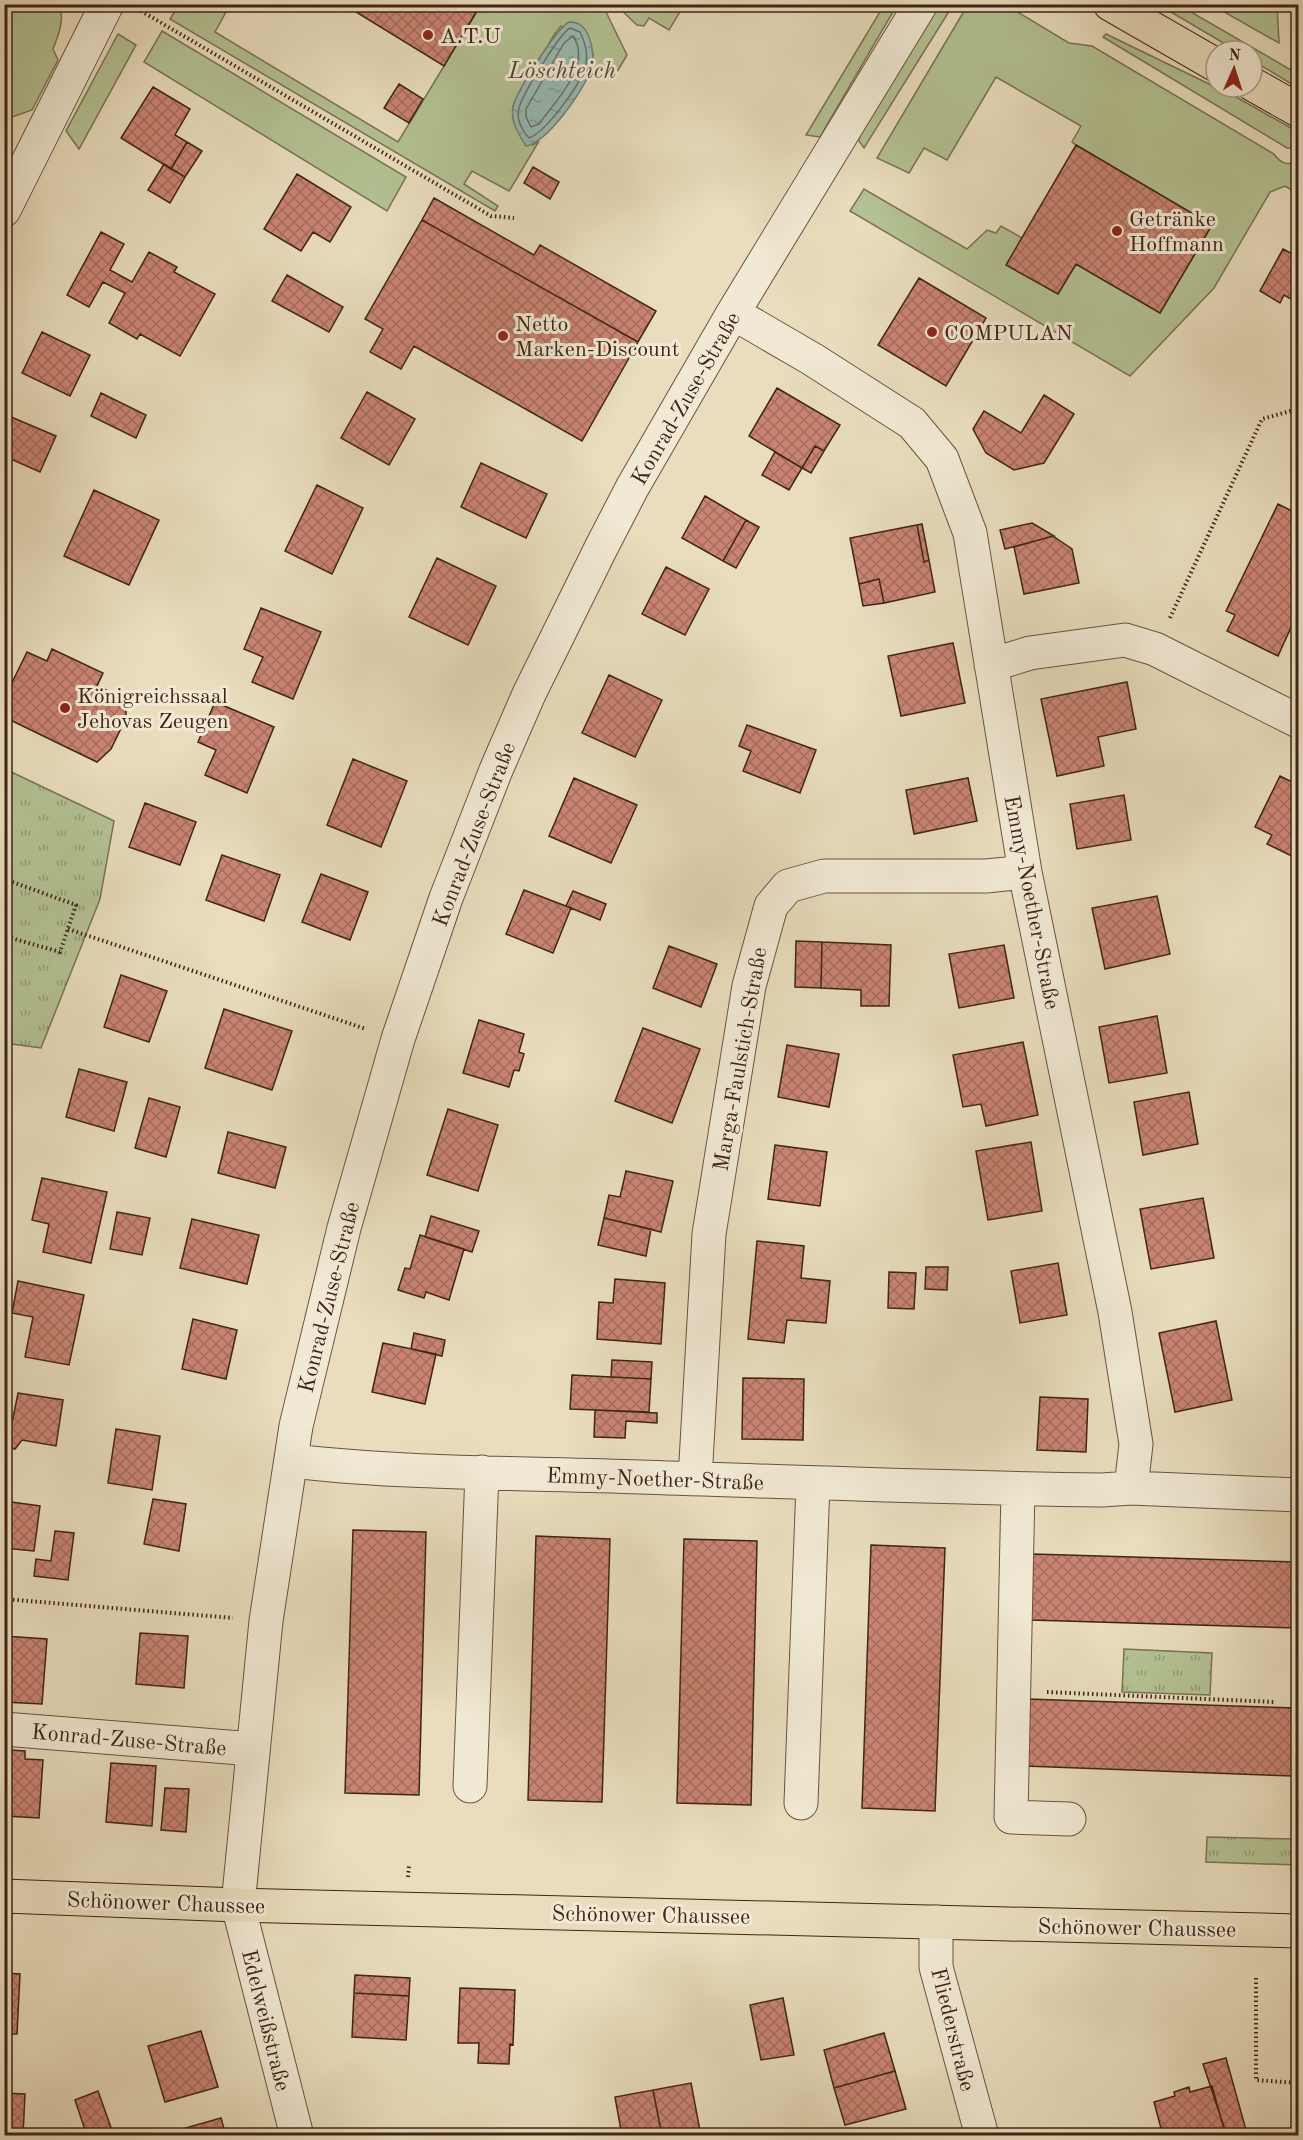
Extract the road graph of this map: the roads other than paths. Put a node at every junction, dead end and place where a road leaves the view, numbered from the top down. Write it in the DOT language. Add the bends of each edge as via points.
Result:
graph roads {
  1 [pos="921,4"];
  2 [pos="1110,4"];
  3 [pos="122,7"];
  4 [pos="1204,57"];
  5 [pos="1264,91"];
  6 [pos="1299,110"];
  7 [pos="4,210"];
  8 [pos="733,314"];
  9 [pos="990,665"];
  10 [pos="1299,721"];
  11 [pos="1025,872"];
  12 [pos="292,1461"];
  13 [pos="482,1472"];
  14 [pos="695,1479"];
  15 [pos="813,1484"];
  16 [pos="1131,1488"];
  17 [pos="1018,1489"];
  18 [pos="1299,1495"];
  19 [pos="4,1729"];
  20 [pos="253,1749"];
  21 [pos="470,1786"];
  22 [pos="801,1803"];
  23 [pos="1069,1819"];
  24 [pos="4,1896"];
  25 [pos="238,1905"];
  26 [pos="936,1922"];
  27 [pos="1299,1931"];
  28 [pos="297,2136"];
  29 [pos="982,2136"];
  1 -- 8 [label="street, Konrad-Zuse-Straße"];
  2 -- 4 [label="main road"];
  3 -- 7 [label="street"];
  5 -- 6 [label="main road"];
  8 -- 9 [label="street, Emmy-Noether-Straße" via="912,423 942,459 970,533"];
  8 -- 12 [label="street, Konrad-Zuse-Straße" via="632,488 529,694 446,898 399,1039 344,1228 296,1426"];
  9 -- 10 [label="street" via="1030,653 1125,640 1155,649"];
  9 -- 11 [label="street, Emmy-Noether-Straße"];
  11 -- 14 [label="street, Marga-Faulstich-Straße" via="986,876 824,876 788,886 771,906 749,986 709,1234"];
  11 -- 16 [label="street, Emmy-Noether-Straße" via="1115,1312 1136,1444"];
  12 -- 13 [label="street, Emmy-Noether-Straße"];
  12 -- 20 [label="street, Konrad-Zuse-Straße" via="266,1621"];
  13 -- 14 [label="street, Emmy-Noether-Straße"];
  13 -- 21 [label="street"];
  14 -- 15 [label="street, Emmy-Noether-Straße"];
  15 -- 17 [label="street, Emmy-Noether-Straße"];
  15 -- 22 [label="street"];
  16 -- 17 [label="street, Emmy-Noether-Straße"];
  16 -- 18 [label="street"];
  17 -- 23 [label="street" via="1011,1816"];
  19 -- 20 [label="street, Konrad-Zuse-Straße"];
  20 -- 25 [label="street, Konrad-Zuse-Straße"];
  24 -- 25 [label="main road, Schönower Chaussee"];
  25 -- 26 [label="main road, Schönower Chaussee"];
  25 -- 28 [label="street, Edelweißstraße"];
  26 -- 27 [label="main road, Schönower Chaussee"];
  26 -- 29 [label="street, Fliederstraße" via="936,1967"];
}
